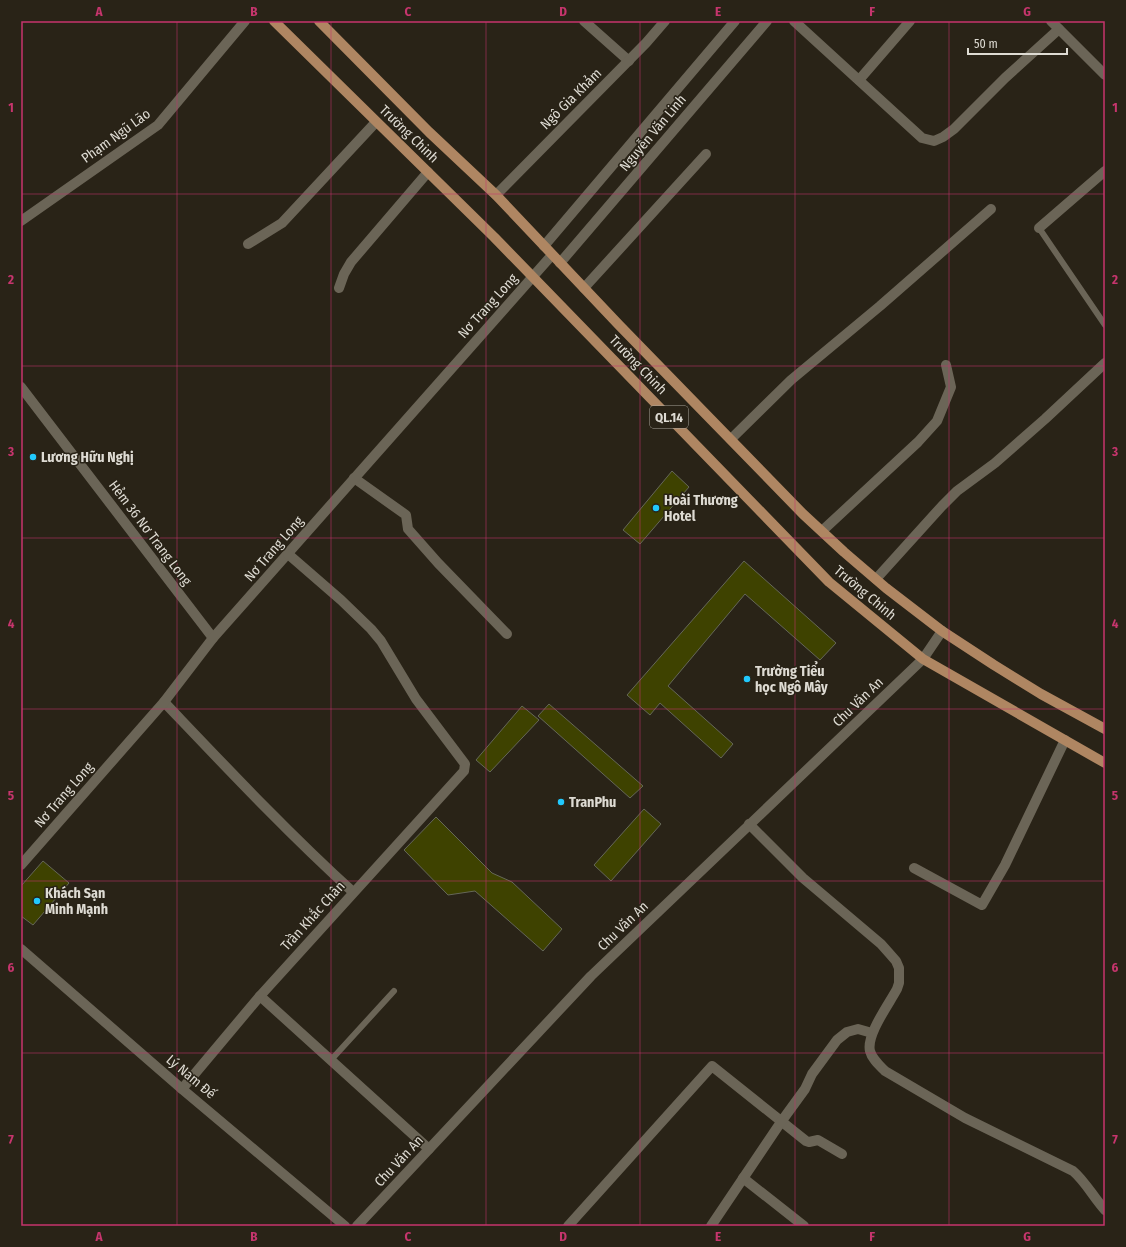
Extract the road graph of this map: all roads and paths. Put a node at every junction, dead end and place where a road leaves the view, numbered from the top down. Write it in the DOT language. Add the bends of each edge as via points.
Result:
graph roads {
  1 [pos="245,21"];
  2 [pos="274,21"];
  3 [pos="319,21"];
  4 [pos="584,21"];
  5 [pos="665,21"];
  6 [pos="735,21"];
  7 [pos="767,21"];
  8 [pos="794,21"];
  9 [pos="910,21"];
  10 [pos="1051,21"];
  11 [pos="1059,29"];
  12 [pos="629,61"];
  13 [pos="1105,74"];
  14 [pos="859,80"];
  15 [pos="376,122"];
  16 [pos="706,154"];
  17 [pos="1105,171"];
  18 [pos="428,172"];
  19 [pos="496,195"];
  20 [pos="991,209"];
  21 [pos="21,220"];
  22 [pos="1039,228"];
  23 [pos="248,244"];
  24 [pos="544,246"];
  25 [pos="552,255"];
  26 [pos="560,263"];
  27 [pos="533,277"];
  28 [pos="339,288"];
  29 [pos="584,288"];
  30 [pos="1105,325"];
  31 [pos="1105,362"];
  32 [pos="946,365"];
  33 [pos="21,387"];
  34 [pos="731,439"];
  35 [pos="354,478"];
  36 [pos="822,531"];
  37 [pos="288,554"];
  38 [pos="876,580"];
  39 [pos="942,631"];
  40 [pos="507,634"];
  41 [pos="213,638"];
  42 [pos="923,659"];
  43 [pos="164,702"];
  44 [pos="1105,729"];
  45 [pos="1065,740"];
  46 [pos="1105,763"];
  47 [pos="749,824"];
  48 [pos="21,865"];
  49 [pos="914,868"];
  50 [pos="353,892"];
  51 [pos="21,949"];
  52 [pos="394,991"];
  53 [pos="260,996"];
  54 [pos="872,1033"];
  55 [pos="332,1060"];
  56 [pos="182,1089"];
  57 [pos="781,1122"];
  58 [pos="429,1149"];
  59 [pos="842,1154"];
  60 [pos="743,1178"];
  61 [pos="1105,1210"];
  62 [pos="345,1226"];
  63 [pos="356,1226"];
  64 [pos="568,1226"];
  65 [pos="712,1226"];
  66 [pos="804,1226"];
  1 -- 21 [label="street, Phạm Ngũ Lão" via="158,125"];
  2 -- 15 [label="main road, Trường Chinh / QL.14"];
  3 -- 19 [label="main road, Trường Chinh / QL.14"];
  4 -- 12 [label="street"];
  5 -- 12 [label="street, Ngô Gia Khảm"];
  6 -- 24 [label="street, Nguyễn Văn Linh"];
  7 -- 26 [label="street, Nguyễn Văn Linh"];
  8 -- 14 [label="street"];
  9 -- 14 [label="street"];
  10 -- 11 [label="street"];
  11 -- 13 [label="street"];
  11 -- 14 [label="street" via="954,129 934,141 922,138"];
  12 -- 19 [label="street, Ngô Gia Khảm"];
  15 -- 18 [label="main road, Trường Chinh / QL.14"];
  15 -- 23 [label="street" via="282,223"];
  16 -- 29 [label="street"];
  17 -- 22 [label="street"];
  18 -- 27 [label="main road, Trường Chinh / QL.14"];
  18 -- 28 [label="street" via="351,262"];
  19 -- 24 [label="main road, Trường Chinh / QL.14"];
  20 -- 34 [label="street" via="791,380"];
  22 -- 30 [label="lane"];
  24 -- 25 [label="main road, Trường Chinh / QL.14"];
  25 -- 26 [label="main road, Trường Chinh / QL.14"];
  25 -- 27 [label="street, Nơ Trang Long"];
  26 -- 29 [label="main road, Trường Chinh / QL.14"];
  27 -- 35 [label="street, Nơ Trang Long"];
  27 -- 42 [label="main road, Trường Chinh / QL.14" via="829,582"];
  29 -- 34 [label="main road, Trường Chinh / QL.14"];
  31 -- 38 [label="street" via="995,463 957,491"];
  32 -- 36 [label="street" via="951,386 936,421 918,442"];
  33 -- 41 [label="street, Hẻm 36 Nơ Trang Long"];
  34 -- 36 [label="main road, Trường Chinh / QL.14"];
  35 -- 37 [label="street, Nơ Trang Long"];
  35 -- 40 [label="street" via="406,515 408,529"];
  36 -- 38 [label="main road, Trường Chinh / QL.14"];
  37 -- 41 [label="street, Nơ Trang Long"];
  37 -- 50 [label="street, Trần Khắc Chân" via="371,629 416,699 465,764 464,772"];
  38 -- 39 [label="main road, Trường Chinh / QL.14"];
  39 -- 42 [label="street, Chu Văn An"];
  39 -- 44 [label="main road, Trường Chinh / QL.14" via="1041,694"];
  41 -- 43 [label="street, Nơ Trang Long"];
  42 -- 45 [label="main road, Trường Chinh / QL.14"];
  42 -- 47 [label="street, Chu Văn An"];
  43 -- 48 [label="street, Nơ Trang Long"];
  43 -- 50 [label="street" via="264,807"];
  45 -- 46 [label="main road, Trường Chinh / QL.14"];
  45 -- 49 [label="street" via="1005,865 982,905"];
  47 -- 54 [label="street" via="803,878 881,944 896,961 899,968 897,989"];
  47 -- 58 [label="street, Chu Văn An" via="591,976"];
  50 -- 53 [label="street, Trần Khắc Chân"];
  51 -- 56 [label="street, Lý Nam Đế"];
  52 -- 55 [label="lane"];
  53 -- 55 [label="street"];
  53 -- 56 [label="street, Trần Khắc Chân"];
  54 -- 57 [label="street" via="858,1029 847,1032 837,1040"];
  54 -- 61 [label="street" via="870,1050 877,1064 885,1071 965,1118 1073,1171"];
  55 -- 58 [label="street"];
  56 -- 62 [label="street, Lý Nam Đế"];
  57 -- 59 [label="street" via="806,1141 818,1140"];
  57 -- 60 [label="street"];
  57 -- 64 [label="street" via="712,1066"];
  58 -- 63 [label="street, Chu Văn An"];
  60 -- 65 [label="street"];
  60 -- 66 [label="street"];
}
